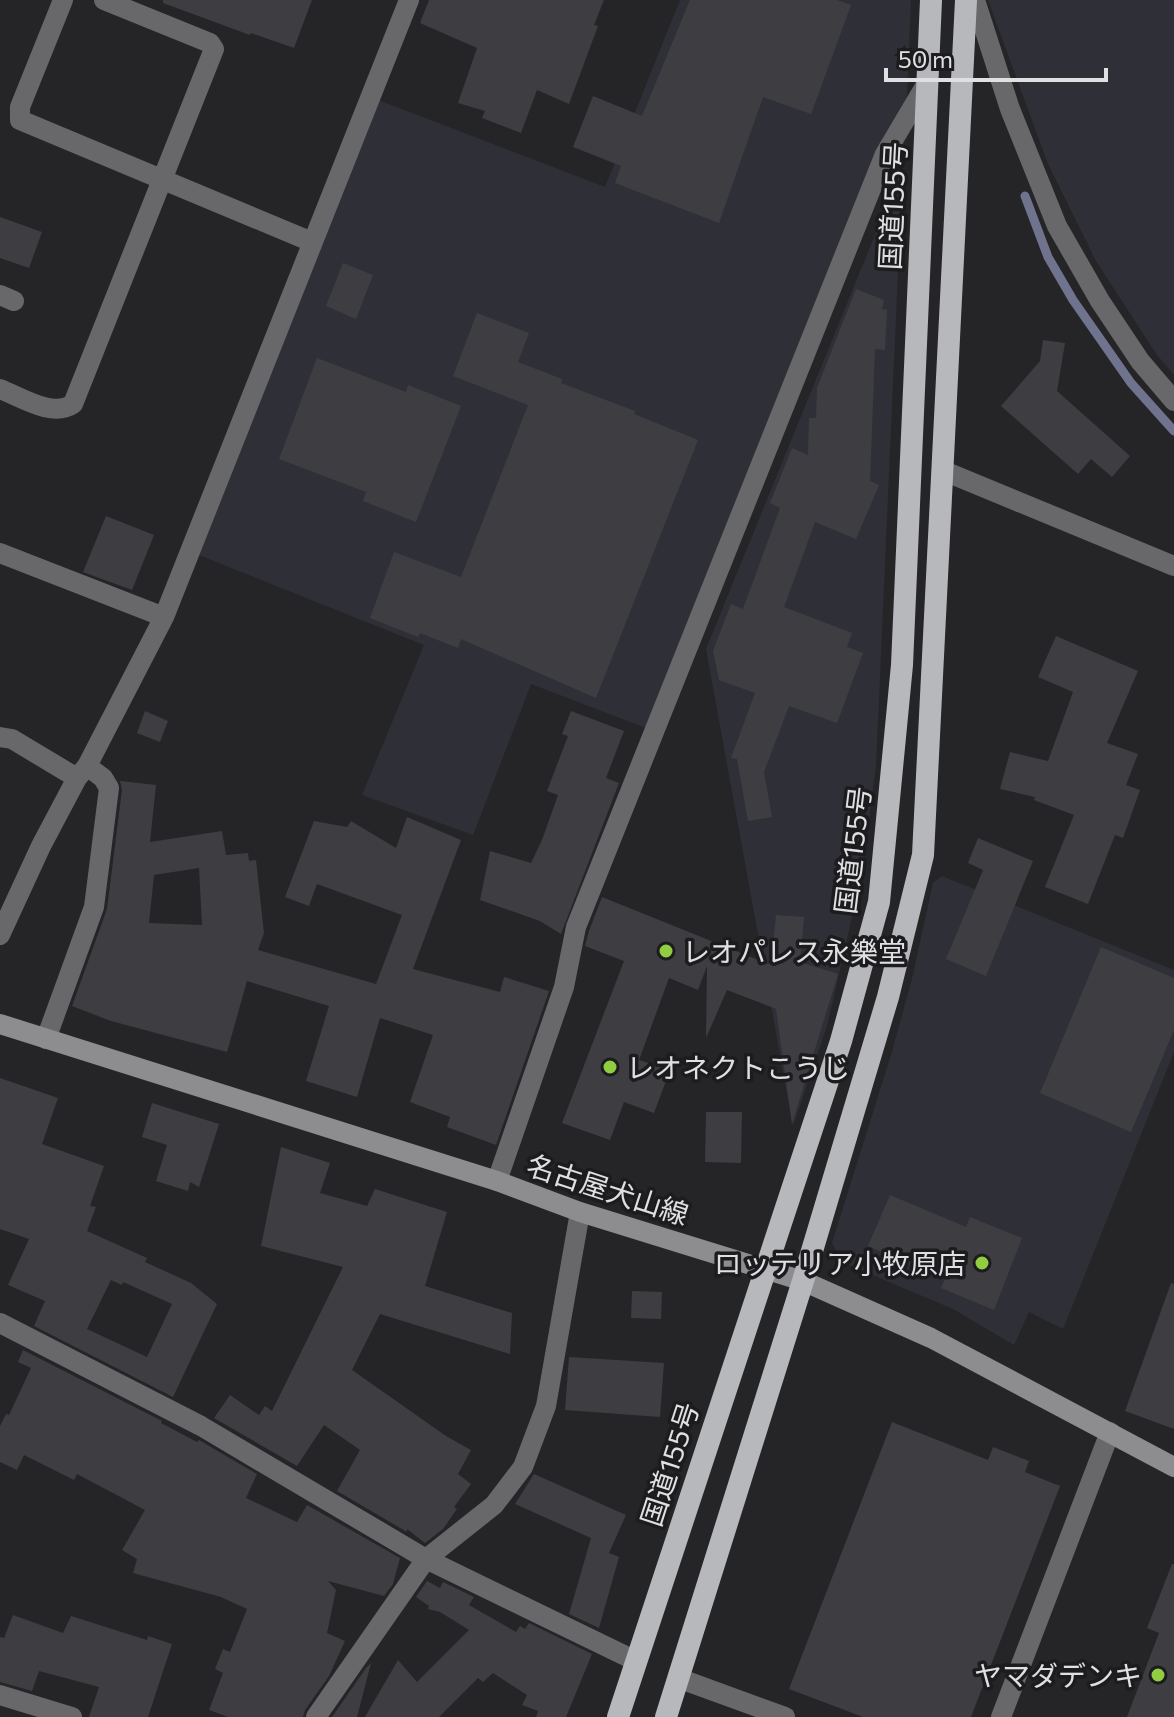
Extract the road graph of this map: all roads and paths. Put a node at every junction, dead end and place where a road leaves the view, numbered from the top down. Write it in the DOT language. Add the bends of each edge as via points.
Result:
graph roads {
  1 [pos="63,0"];
  2 [pos="104,0"];
  3 [pos="409,0"];
  4 [pos="931,0"];
  5 [pos="966,0"];
  6 [pos="975,0"];
  7 [pos="927,83"];
  8 [pos="162,179"];
  9 [pos="312,242"];
  10 [pos="0,389"];
  11 [pos="1174,401"];
  12 [pos="944,471"];
  13 [pos="0,553"];
  14 [pos="1174,566"];
  15 [pos="164,617"];
  16 [pos="0,737"];
  17 [pos="82,772"];
  18 [pos="0,935"];
  19 [pos="0,1024"];
  20 [pos="46,1039"];
  21 [pos="497,1181"];
  22 [pos="580,1212"];
  23 [pos="766,1268"];
  24 [pos="803,1281"];
  25 [pos="0,1323"];
  26 [pos="1110,1432"];
  27 [pos="1174,1467"];
  28 [pos="426,1559"];
  29 [pos="636,1661"];
  30 [pos="678,1678"];
  31 [pos="0,1695"];
  32 [pos="72,1717"];
  33 [pos="316,1717"];
  34 [pos="618,1717"];
  35 [pos="666,1717"];
  36 [pos="785,1717"];
  37 [pos="1001,1717"];
  1 -- 8 [label="street" via="20,107 20,120"];
  2 -- 8 [label="street" via="214,49"];
  3 -- 9 [label="street"];
  4 -- 7 [label="highway, 国道155号"];
  5 -- 12 [label="highway"];
  6 -- 11 [label="street" via="1010,109 1057,226 1140,361"];
  7 -- 21 [label="street" via="885,154 576,927 564,987"];
  7 -- 23 [label="highway, 国道155号" via="902,665 879,902 841,1041"];
  8 -- 9 [label="street"];
  8 -- 10 [label="street" via="73,404 51,409"];
  9 -- 15 [label="street"];
  12 -- 14 [label="street"];
  12 -- 24 [label="highway" via="923,855 888,997"];
  13 -- 15 [label="street"];
  15 -- 17 [label="street"];
  16 -- 17 [label="street"];
  17 -- 18 [label="street"];
  17 -- 20 [label="street" via="103,778 109,788 94,907"];
  19 -- 20 [label="main road, 名古屋犬山線"];
  20 -- 21 [label="main road, 名古屋犬山線"];
  21 -- 22 [label="main road, 名古屋犬山線"];
  22 -- 23 [label="main road, 名古屋犬山線"];
  22 -- 28 [label="street" via="546,1406 523,1467 494,1505"];
  23 -- 24 [label="main road, 名古屋犬山線"];
  23 -- 29 [label="highway, 国道155号"];
  24 -- 26 [label="main road, 名古屋犬山線" via="931,1338"];
  24 -- 30 [label="highway"];
  25 -- 28 [label="street" via="201,1426"];
  26 -- 27 [label="main road, 名古屋犬山線"];
  26 -- 37 [label="street"];
  28 -- 29 [label="street"];
  28 -- 33 [label="street"];
  29 -- 34 [label="highway, 国道155号"];
  30 -- 35 [label="highway"];
  30 -- 36 [label="street"];
  31 -- 32 [label="street"];
}
